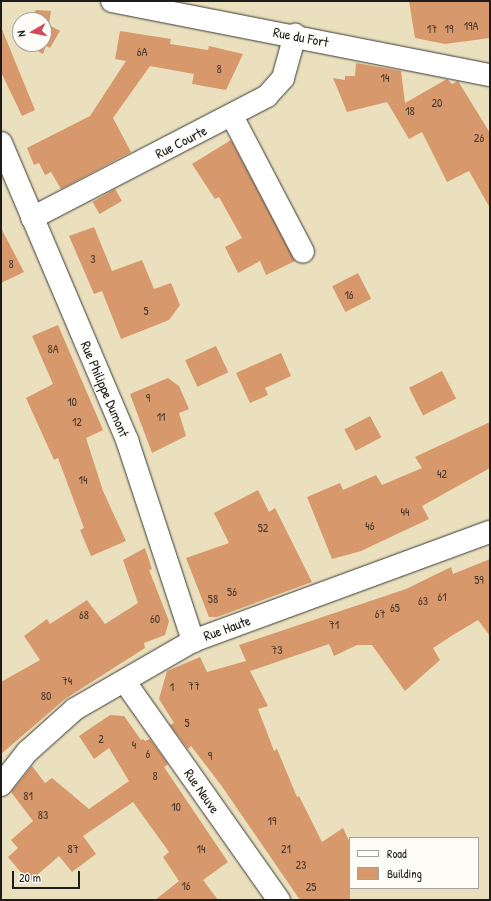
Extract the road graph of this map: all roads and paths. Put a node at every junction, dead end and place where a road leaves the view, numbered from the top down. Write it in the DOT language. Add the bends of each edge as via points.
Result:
graph roads {
  1 [pos="112,1"];
  2 [pos="295,35"];
  3 [pos="490,75"];
  4 [pos="232,116"];
  5 [pos="1,143"];
  6 [pos="32,218"];
  7 [pos="303,252"];
  8 [pos="490,532"];
  9 [pos="192,641"];
  10 [pos="125,682"];
  11 [pos="1,785"];
  12 [pos="279,900"];
  1 -- 2 [label="street, Rue du Fort"];
  2 -- 3 [label="street, Rue du Fort"];
  2 -- 4 [label="street, Rue Courte" via="283,78 267,96"];
  4 -- 6 [label="street, Rue Courte"];
  4 -- 7 [label="street"];
  5 -- 6 [label="street, Rue Philippe Dumont"];
  6 -- 9 [label="street, Rue Philippe Dumont" via="127,440"];
  8 -- 9 [label="street, Rue Haute"];
  9 -- 10 [label="street, Rue Haute"];
  10 -- 11 [label="street, Rue Haute" via="75,709 27,752"];
  10 -- 12 [label="street, Rue Neuve"];
}
